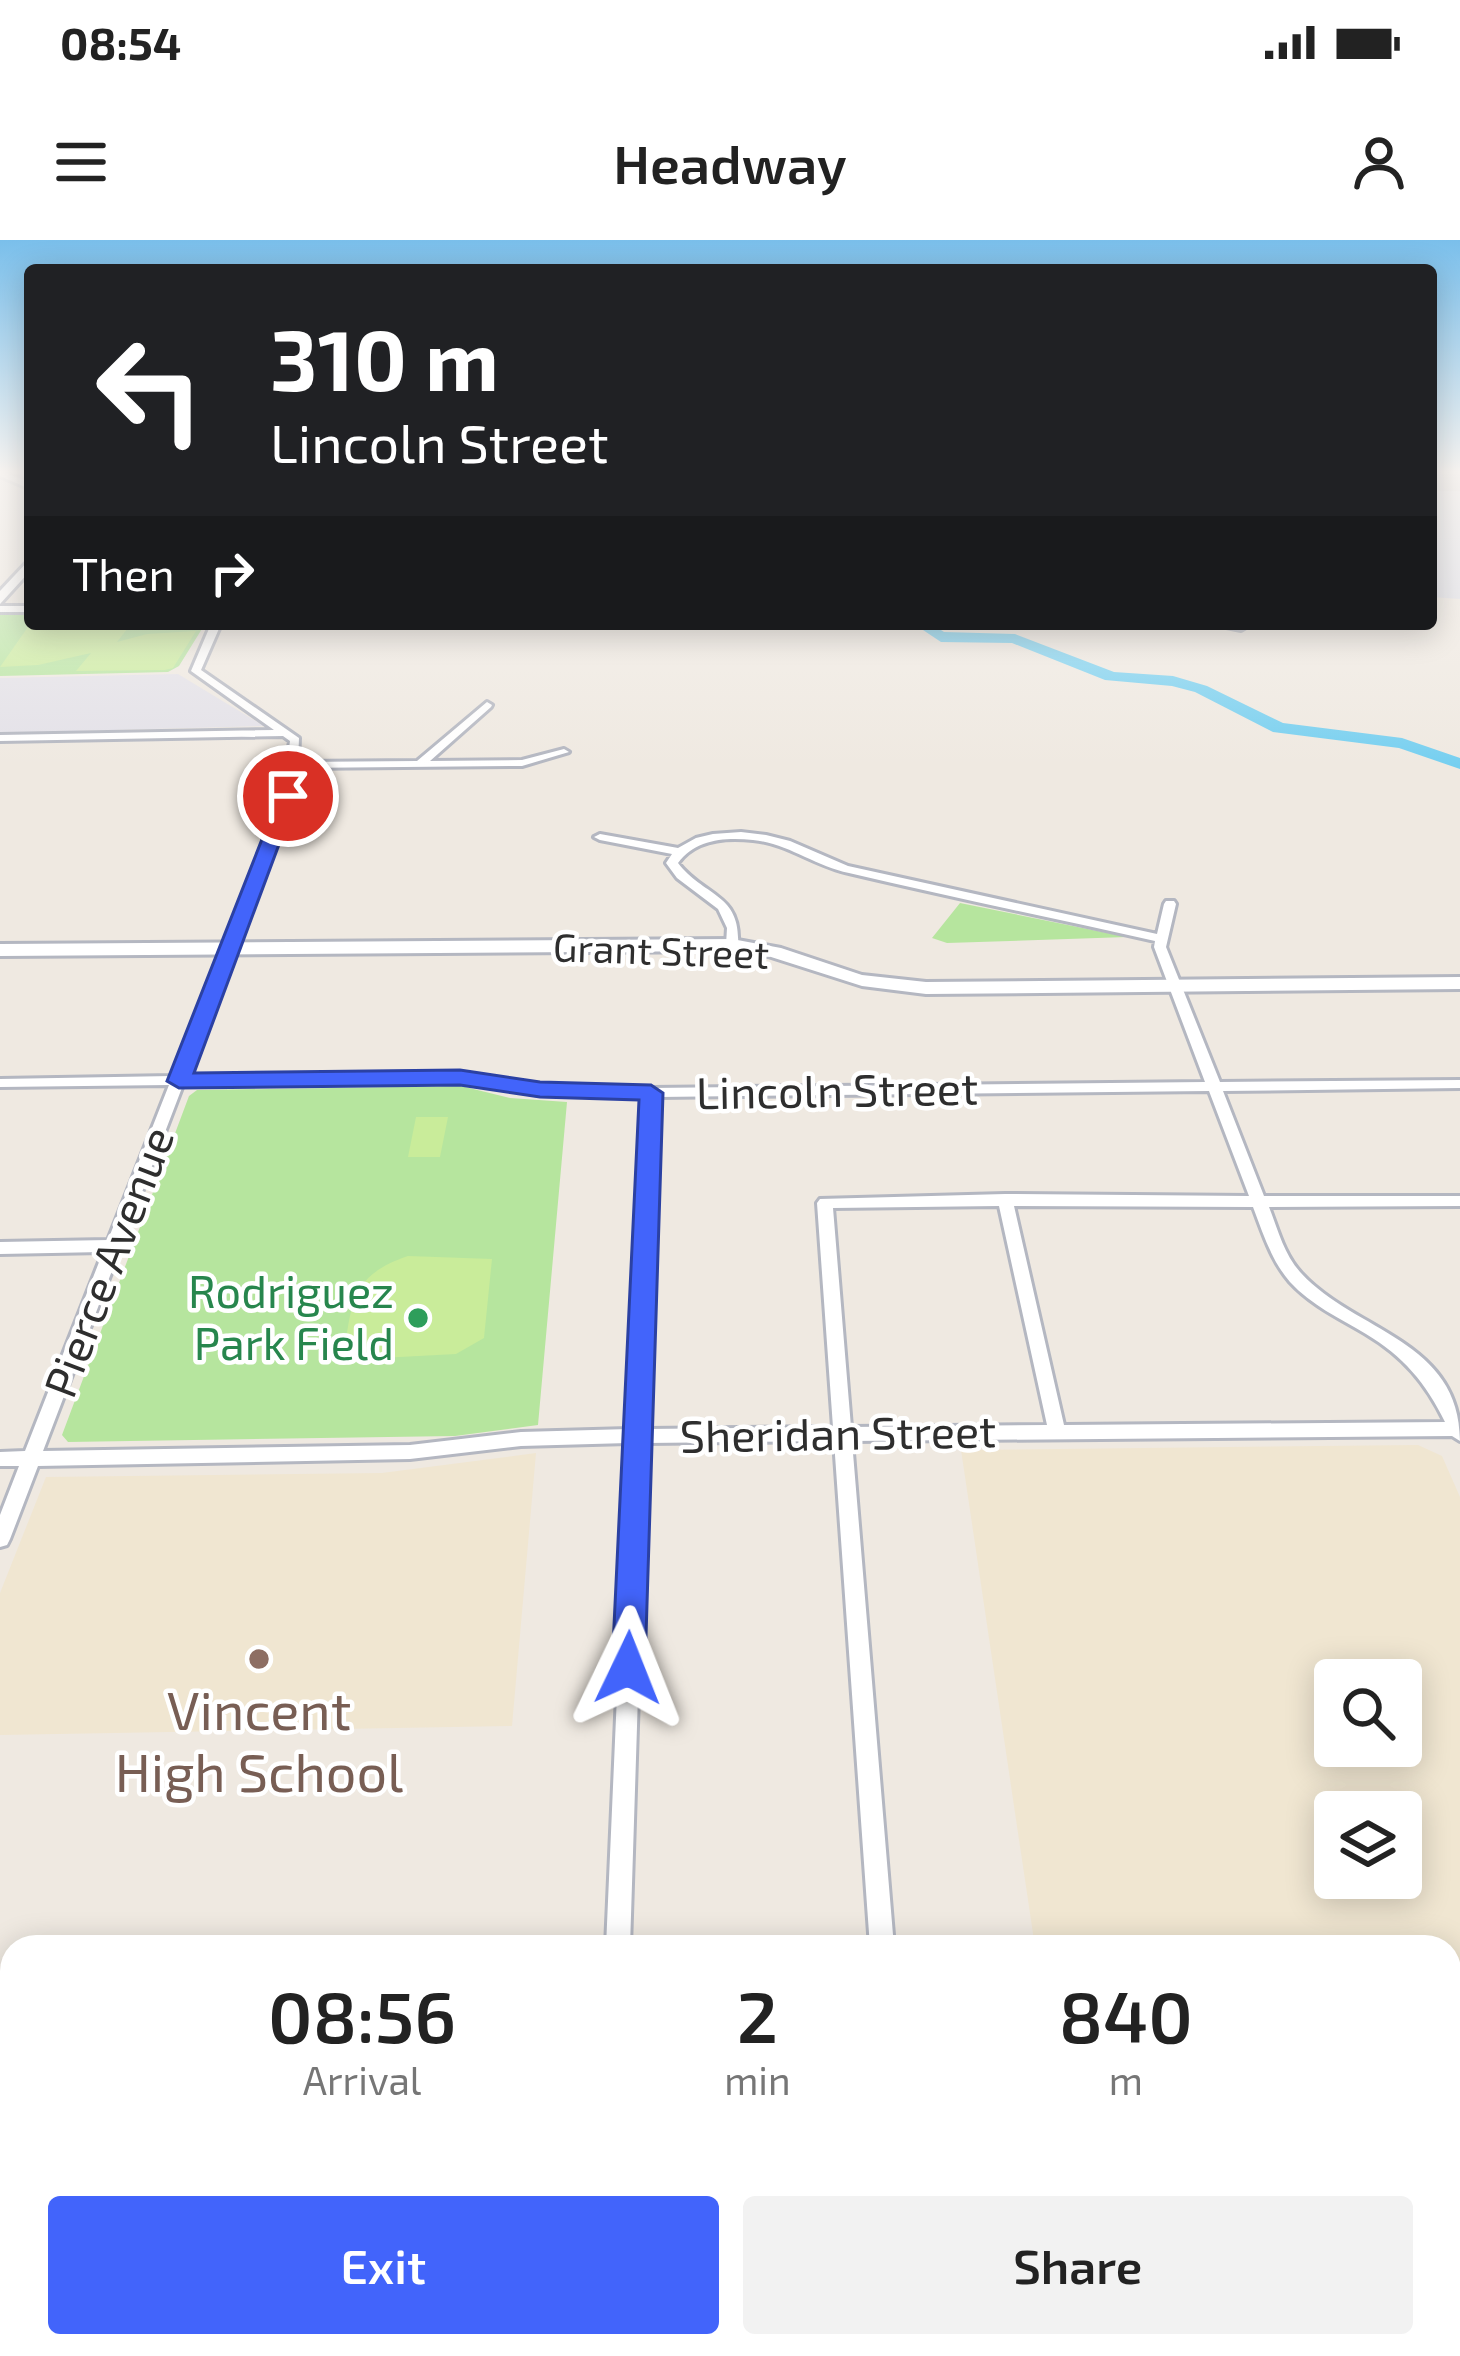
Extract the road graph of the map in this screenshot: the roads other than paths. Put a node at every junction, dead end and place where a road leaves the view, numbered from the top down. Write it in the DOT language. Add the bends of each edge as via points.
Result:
graph roads {
  1 [pos="24,570"];
  2 [pos="0,600"];
  3 [pos="213,630"];
  4 [pos="487,705"];
  5 [pos="290,734"];
  6 [pos="0,738"];
  7 [pos="564,752"];
  8 [pos="420,764"];
  9 [pos="294,765"];
  10 [pos="599,837"];
  11 [pos="678,852"];
  12 [pos="1170,904"];
  13 [pos="1159,938"];
  14 [pos="732,945"];
  15 [pos="0,950"];
  16 [pos="228,950"];
  17 [pos="1460,982"];
  18 [pos="1173,985"];
  19 [pos="179,1081"];
  20 [pos="0,1083"];
  21 [pos="1460,1084"];
  22 [pos="1213,1087"];
  23 [pos="651,1093"];
  24 [pos="1005,1199"];
  25 [pos="1460,1202"];
  26 [pos="1258,1204"];
  27 [pos="113,1246"];
  28 [pos="0,1248"];
  29 [pos="1459,1431"];
  30 [pos="1058,1432"];
  31 [pos="843,1433"];
  32 [pos="638,1436"];
  33 [pos="33,1458"];
  34 [pos="0,1459"];
  35 [pos="0,1539"];
  36 [pos="618,1935"];
  37 [pos="881,1935"];
  1 -- 2 [label="street"];
  3 -- 5 [label="street" via="196,671"];
  4 -- 8 [label="street"];
  5 -- 6 [label="street"];
  5 -- 9 [label="street, Pierce Avenue" via="298,746"];
  7 -- 8 [label="street" via="522,763"];
  8 -- 9 [label="street"];
  9 -- 16 [label="street, Pierce Avenue"];
  10 -- 11 [label="street"];
  11 -- 13 [label="street" via="721,837 766,838 816,862"];
  11 -- 14 [label="street" via="675,869 730,913"];
  12 -- 13 [label="street"];
  13 -- 18 [label="street"];
  14 -- 16 [label="street, Grant Street"];
  14 -- 18 [label="street, Grant Street" via="776,950 880,984"];
  15 -- 16 [label="street, Grant Street"];
  16 -- 19 [label="street, Pierce Avenue"];
  17 -- 18 [label="street, Grant Street"];
  18 -- 22 [label="street"];
  19 -- 20 [label="street, Lincoln Street"];
  19 -- 23 [label="street, Lincoln Street" via="460,1077 540,1090"];
  19 -- 27 [label="street, Pierce Avenue"];
  21 -- 22 [label="street, Lincoln Street"];
  22 -- 23 [label="street, Lincoln Street"];
  22 -- 26 [label="street"];
  23 -- 32 [label="street"];
  24 -- 26 [label="street"];
  24 -- 30 [label="street"];
  24 -- 31 [label="street" via="825,1203"];
  25 -- 26 [label="street"];
  26 -- 29 [label="street" via="1301,1288 1402,1349 1443,1396"];
  27 -- 28 [label="street"];
  27 -- 33 [label="street, Pierce Avenue"];
  29 -- 30 [label="street, Sheridan Street"];
  30 -- 31 [label="street, Sheridan Street"];
  31 -- 32 [label="street, Sheridan Street"];
  31 -- 37 [label="street"];
  32 -- 33 [label="street, Sheridan Street" via="410,1452"];
  32 -- 36 [label="street"];
  33 -- 34 [label="street, Sheridan Street"];
  33 -- 35 [label="street, Pierce Avenue"];
}
